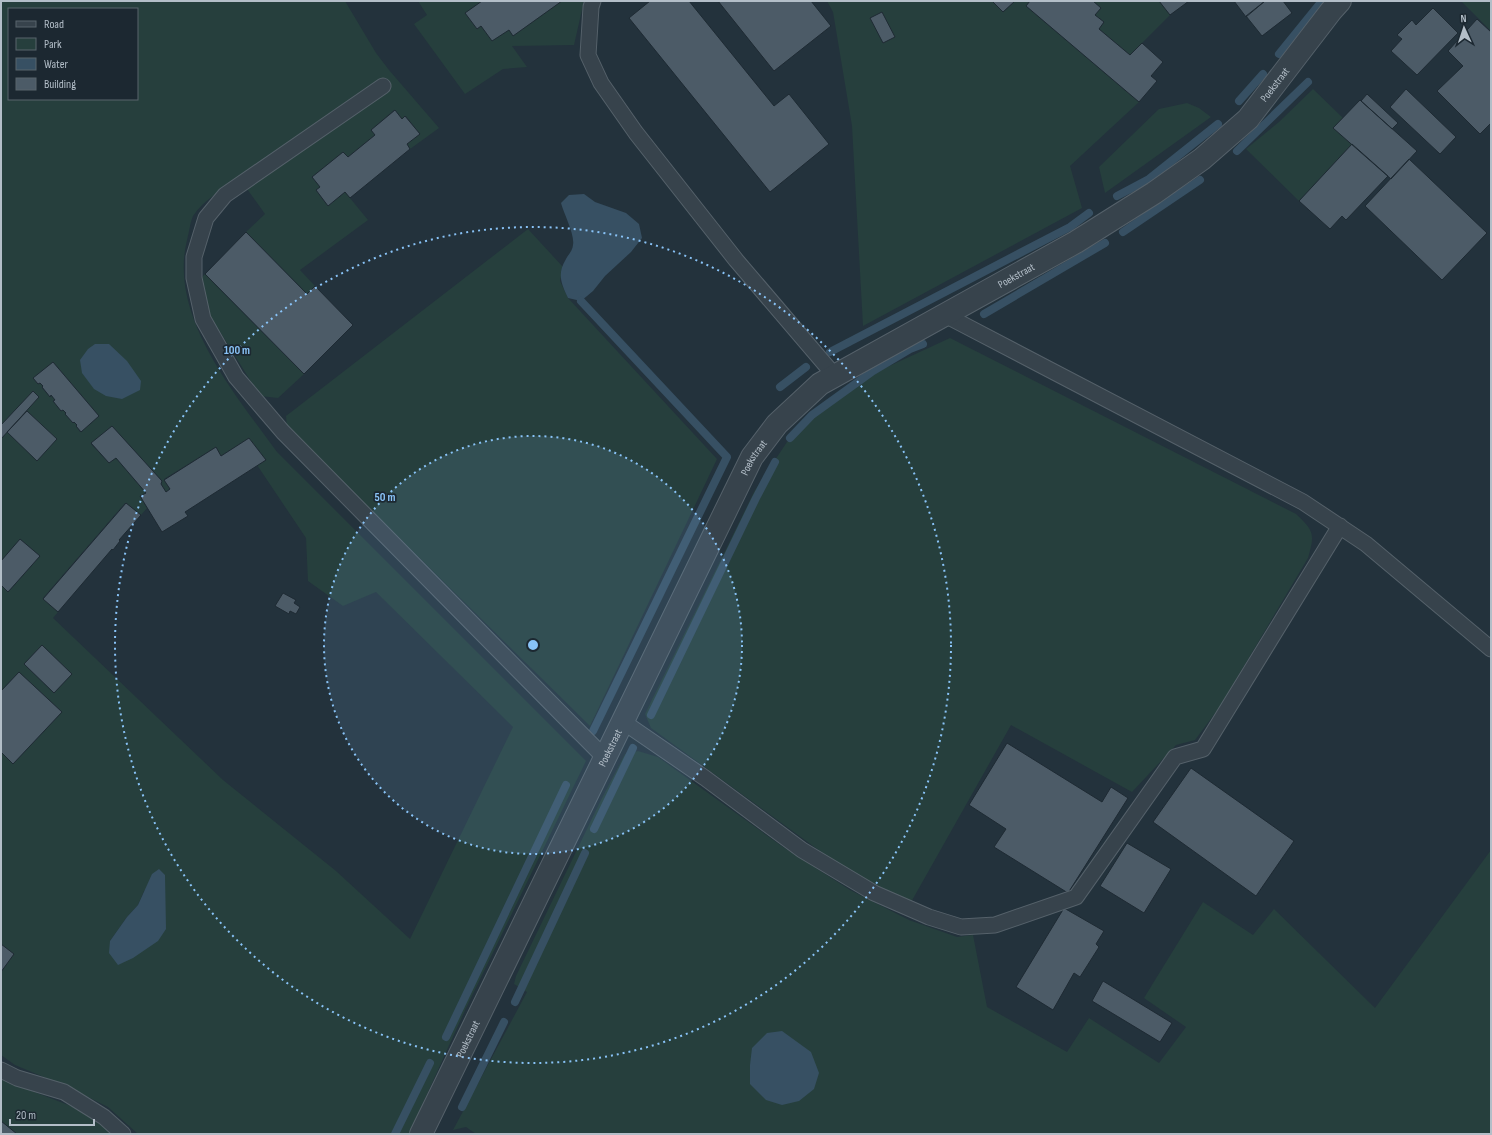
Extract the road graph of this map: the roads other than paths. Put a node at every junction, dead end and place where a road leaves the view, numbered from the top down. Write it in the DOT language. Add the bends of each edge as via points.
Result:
graph roads {
  1 [pos="593,1"];
  2 [pos="1340,1"];
  3 [pos="382,86"];
  4 [pos="945,314"];
  5 [pos="835,376"];
  6 [pos="1340,526"];
  7 [pos="1491,649"];
  8 [pos="622,721"];
  9 [pos="605,758"];
  10 [pos="1,1070"];
  11 [pos="123,1134"];
  12 [pos="421,1134"];
  1 -- 5 [label="lane" via="588,55 601,83 636,133 736,260"];
  2 -- 4 [label="street, Poekstraat" via="1248,119 1202,159 1076,242"];
  3 -- 9 [label="lane" via="225,196 206,218 194,257 194,278 203,319 236,377 282,432"];
  4 -- 5 [label="street, Poekstraat"];
  4 -- 6 [label="lane" via="1303,502"];
  5 -- 8 [label="street, Poekstraat" via="820,384 777,424 752,457"];
  6 -- 7 [label="lane" via="1366,544"];
  6 -- 8 [label="lane" via="1203,749 1175,757 1076,898 995,925 961,927 929,917 874,893 802,850 705,778"];
  8 -- 9 [label="street, Poekstraat"];
  9 -- 12 [label="street, Poekstraat"];
  10 -- 11 [label="lane" via="17,1078 64,1092 104,1117"];
}
